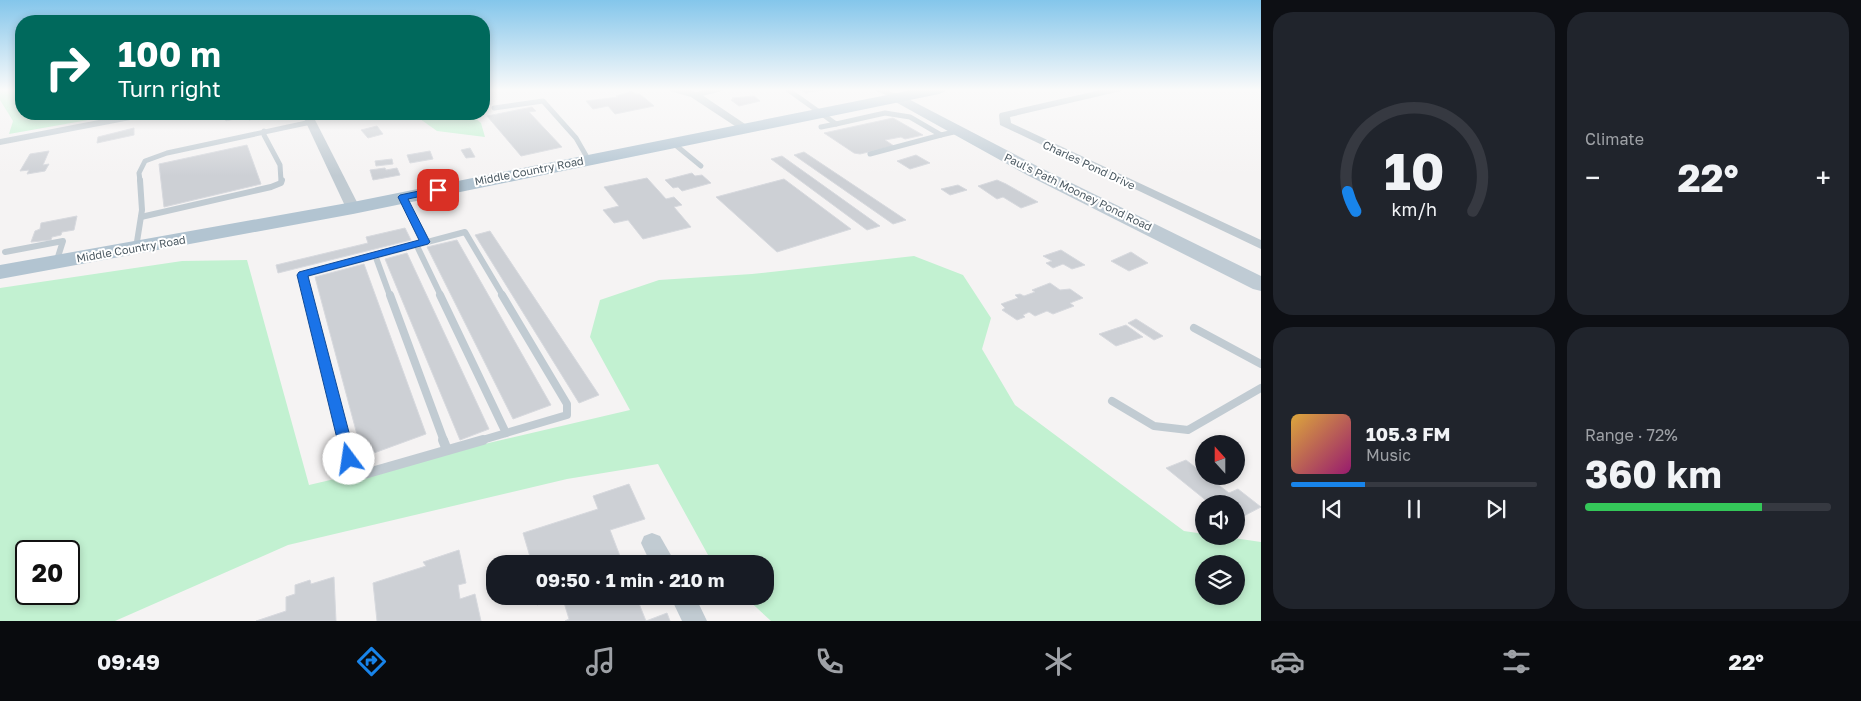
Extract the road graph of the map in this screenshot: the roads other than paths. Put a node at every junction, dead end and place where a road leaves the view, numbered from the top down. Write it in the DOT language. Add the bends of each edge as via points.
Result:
graph roads {
  1 [pos="558,118"];
  2 [pos="730,118"];
  3 [pos="823,118"];
  4 [pos="833,118"];
  5 [pos="852,118"];
  6 [pos="912,118"];
  7 [pos="927,118"];
  8 [pos="1005,118"];
  9 [pos="115,120"];
  10 [pos="302,120"];
  11 [pos="310,120"];
  12 [pos="826,122"];
  13 [pos="745,128"];
  14 [pos="264,131"];
  15 [pos="950,133"];
  16 [pos="2,142"];
  17 [pos="673,142"];
  18 [pos="870,154"];
  19 [pos="0,156"];
  20 [pos="588,159"];
  21 [pos="701,166"];
  22 [pos="403,197"];
  23 [pos="352,208"];
  24 [pos="141,217"];
  25 [pos="421,243"];
  26 [pos="1261,245"];
  27 [pos="136,248"];
  28 [pos="5,252"];
  29 [pos="375,255"];
  30 [pos="56,263"];
  31 [pos="0,272"];
  32 [pos="1261,284"];
  33 [pos="1194,328"];
  34 [pos="1261,364"];
  35 [pos="1261,388"];
  36 [pos="1112,401"];
  37 [pos="506,433"];
  38 [pos="447,450"];
  39 [pos="652,543"];
  40 [pos="659,555"];
  41 [pos="687,605"];
  42 [pos="695,621"];
  1 -- 20 [label="lane" via="576,138"];
  2 -- 13 [label="street"];
  3 -- 12 [label="lane"];
  4 -- 12 [label="main road, Middle Country Road"];
  5 -- 12 [label="lane"];
  6 -- 15 [label="lane"];
  7 -- 15 [label="street, Paul's Path Mooney Pond Road"];
  8 -- 26 [label="street, Charles Pond Drive" via="1006,126"];
  9 -- 16 [label="street"];
  10 -- 14 [label="lane"];
  11 -- 23 [label="street"];
  12 -- 13 [label="main road, Middle Country Road"];
  13 -- 17 [label="main road, Middle Country Road"];
  14 -- 24 [label="lane" via="145,161 139,173"];
  14 -- 24 [label="lane" via="280,167 281,183 272,188"];
  15 -- 18 [label="lane"];
  15 -- 32 [label="street, Paul's Path Mooney Pond Road"];
  16 -- 19 [label="street"];
  17 -- 20 [label="main road, Middle Country Road"];
  17 -- 21 [label="lane"];
  20 -- 22 [label="main road, Middle Country Road"];
  22 -- 23 [label="main road, Middle Country Road"];
  22 -- 25 [label="lane"];
  23 -- 27 [label="main road, Middle Country Road"];
  24 -- 27 [label="lane"];
  25 -- 29 [label="lane"];
  25 -- 37 [label="lane"];
  25 -- 37 [label="lane" via="465,232 567,404 567,415"];
  27 -- 30 [label="main road, Middle Country Road"];
  28 -- 30 [label="lane" via="63,242"];
  29 -- 38 [label="lane"];
  29 -- 38 [label="lane" via="303,275 354,477"];
  30 -- 31 [label="main road, Middle Country Road"];
  33 -- 34 [label="lane"];
  35 -- 36 [label="lane" via="1188,430 1154,426"];
  37 -- 38 [label="lane"];
  39 -- 40 [label="street"];
  41 -- 42 [label="street"];
}
